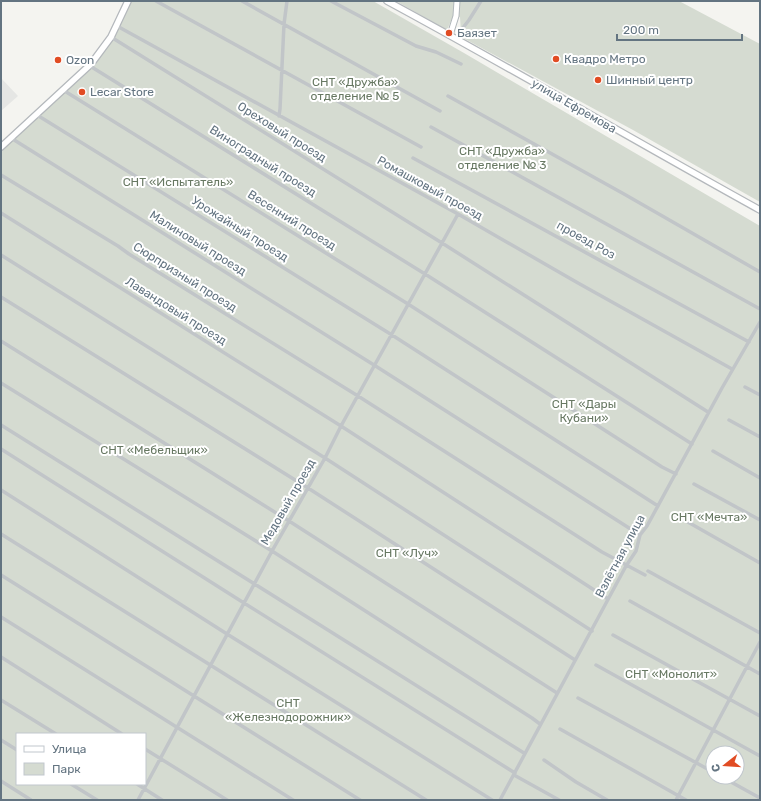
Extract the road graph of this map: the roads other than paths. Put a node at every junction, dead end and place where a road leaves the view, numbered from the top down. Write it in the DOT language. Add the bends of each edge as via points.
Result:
graph roads {
  1 [pos="128,1"];
  2 [pos="156,1"];
  3 [pos="242,1"];
  4 [pos="287,1"];
  5 [pos="332,1"];
  6 [pos="387,1"];
  7 [pos="457,1"];
  8 [pos="481,1"];
  9 [pos="284,24"];
  10 [pos="117,26"];
  11 [pos="452,36"];
  12 [pos="111,37"];
  13 [pos="461,64"];
  14 [pos="90,66"];
  15 [pos="282,70"];
  16 [pos="63,90"];
  17 [pos="448,96"];
  18 [pos="440,111"];
  19 [pos="36,115"];
  20 [pos="279,116"];
  21 [pos="431,127"];
  22 [pos="11,138"];
  23 [pos="1,147"];
  24 [pos="421,147"];
  25 [pos="413,158"];
  26 [pos="1,175"];
  27 [pos="760,210"];
  28 [pos="1,213"];
  29 [pos="458,214"];
  30 [pos="442,243"];
  31 [pos="1,255"];
  32 [pos="760,272"];
  33 [pos="425,274"];
  34 [pos="1,297"];
  35 [pos="408,304"];
  36 [pos="760,309"];
  37 [pos="760,322"];
  38 [pos="392,335"];
  39 [pos="1,341"];
  40 [pos="749,342"];
  41 [pos="374,365"];
  42 [pos="732,369"];
  43 [pos="1,382"];
  44 [pos="745,387"];
  45 [pos="760,395"];
  46 [pos="358,396"];
  47 [pos="708,412"];
  48 [pos="729,420"];
  49 [pos="1,426"];
  50 [pos="341,426"];
  51 [pos="760,437"];
  52 [pos="692,444"];
  53 [pos="1,449"];
  54 [pos="712,451"];
  55 [pos="325,458"];
  56 [pos="676,474"];
  57 [pos="760,478"];
  58 [pos="694,484"];
  59 [pos="308,488"];
  60 [pos="1,490"];
  61 [pos="658,506"];
  62 [pos="679,517"];
  63 [pos="760,520"];
  64 [pos="289,521"];
  65 [pos="1,534"];
  66 [pos="640,535"];
  67 [pos="272,551"];
  68 [pos="760,563"];
  69 [pos="626,566"];
  70 [pos="1,575"];
  71 [pos="255,584"];
  72 [pos="608,599"];
  73 [pos="630,601"];
  74 [pos="244,603"];
  75 [pos="1,616"];
  76 [pos="592,631"];
  77 [pos="760,633"];
  78 [pos="227,634"];
  79 [pos="613,635"];
  80 [pos="760,642"];
  81 [pos="1,657"];
  82 [pos="575,660"];
  83 [pos="210,665"];
  84 [pos="596,665"];
  85 [pos="747,667"];
  86 [pos="760,674"];
  87 [pos="558,693"];
  88 [pos="194,696"];
  89 [pos="578,698"];
  90 [pos="1,700"];
  91 [pos="729,700"];
  92 [pos="760,716"];
  93 [pos="540,724"];
  94 [pos="177,728"];
  95 [pos="560,729"];
  96 [pos="713,729"];
  97 [pos="54,733"];
  98 [pos="120,733"];
  99 [pos="1,740"];
  100 [pos="16,749"];
  101 [pos="146,750"];
  102 [pos="524,753"];
  103 [pos="760,756"];
  104 [pos="160,758"];
  105 [pos="544,760"];
  106 [pos="696,763"];
  107 [pos="705,768"];
  108 [pos="515,774"];
  109 [pos="1,781"];
  110 [pos="73,785"];
  111 [pos="138,785"];
  112 [pos="736,785"];
  113 [pos="144,789"];
  114 [pos="678,796"];
  115 [pos="760,798"];
  116 [pos="31,800"];
  117 [pos="97,800"];
  118 [pos="138,800"];
  119 [pos="162,800"];
  120 [pos="228,800"];
  121 [pos="293,800"];
  122 [pos="360,800"];
  123 [pos="426,800"];
  124 [pos="492,800"];
  125 [pos="500,800"];
  126 [pos="559,800"];
  127 [pos="607,800"];
  128 [pos="676,800"];
  129 [pos="686,800"];
  1 -- 10 [label="main road"];
  2 -- 15 [label="street"];
  3 -- 9 [label="street"];
  4 -- 9 [label="street"];
  5 -- 13 [label="street" via="416,46"];
  6 -- 11 [label="main road, улица Ефремова"];
  7 -- 11 [label="street"];
  8 -- 11 [label="street" via="469,20"];
  9 -- 15 [label="street"];
  9 -- 18 [label="street"];
  10 -- 12 [label="main road"];
  10 -- 20 [label="street, Ромашковый проезд"];
  11 -- 27 [label="main road, улица Ефремова"];
  12 -- 14 [label="main road"];
  12 -- 30 [label="street, Ореховый проезд"];
  14 -- 16 [label="main road"];
  14 -- 33 [label="street, Виноградный проезд"];
  15 -- 20 [label="street"];
  15 -- 24 [label="street"];
  16 -- 19 [label="main road"];
  16 -- 35 [label="street, Весенний проезд"];
  17 -- 32 [label="street"];
  19 -- 22 [label="main road"];
  19 -- 38 [label="street, Урожайный проезд"];
  20 -- 29 [label="street, Ромашковый проезд"];
  21 -- 36 [label="street"];
  22 -- 23 [label="main road"];
  22 -- 41 [label="street, Малиновый проезд"];
  25 -- 40 [label="street, проезд Роз"];
  26 -- 46 [label="street, Сюрпризный проезд"];
  28 -- 50 [label="street, Лавандовый проезд"];
  29 -- 30 [label="street, Медовый проезд"];
  29 -- 42 [label="street, Ромашковый проезд"];
  30 -- 33 [label="street, Медовый проезд"];
  30 -- 47 [label="street, Ореховый проезд"];
  31 -- 55 [label="street"];
  33 -- 35 [label="street, Медовый проезд"];
  33 -- 52 [label="street, Виноградный проезд"];
  34 -- 59 [label="street"];
  35 -- 38 [label="street, Медовый проезд"];
  35 -- 56 [label="street, Весенний проезд"];
  37 -- 40 [label="street, Взлётная улица"];
  38 -- 41 [label="street, Медовый проезд"];
  38 -- 61 [label="street, Урожайный проезд"];
  39 -- 64 [label="street"];
  40 -- 42 [label="street, Взлётная улица"];
  41 -- 46 [label="street, Медовый проезд"];
  41 -- 66 [label="street, Малиновый проезд"];
  42 -- 47 [label="street, Взлётная улица"];
  43 -- 67 [label="street"];
  44 -- 45 [label="street"];
  46 -- 50 [label="street, Медовый проезд"];
  46 -- 69 [label="street, Сюрпризный проезд"];
  47 -- 52 [label="street, Взлётная улица"];
  48 -- 51 [label="street"];
  49 -- 71 [label="street"];
  50 -- 55 [label="street, Медовый проезд"];
  50 -- 72 [label="street, Лавандовый проезд"];
  52 -- 56 [label="street, Взлётная улица"];
  53 -- 74 [label="street"];
  54 -- 57 [label="street"];
  55 -- 59 [label="street, Медовый проезд"];
  55 -- 76 [label="street"];
  56 -- 61 [label="street, Взлётная улица"];
  58 -- 63 [label="street"];
  59 -- 64 [label="street, Медовый проезд"];
  59 -- 82 [label="street"];
  60 -- 78 [label="street"];
  61 -- 66 [label="street, Взлётная улица"];
  62 -- 68 [label="street"];
  64 -- 67 [label="street, Медовый проезд"];
  64 -- 87 [label="street"];
  65 -- 83 [label="street"];
  66 -- 69 [label="street, Взлётная улица" via="636,551"];
  67 -- 71 [label="street, Медовый проезд"];
  67 -- 93 [label="street"];
  69 -- 72 [label="street, Взлётная улица"];
  69 -- 77 [label="street, Сюрпризный проезд" via="647,573"];
  70 -- 88 [label="street"];
  71 -- 74 [label="street, Медовый проезд"];
  71 -- 102 [label="street"];
  72 -- 76 [label="street, Взлётная улица"];
  73 -- 85 [label="street"];
  74 -- 78 [label="street, Медовый проезд"];
  74 -- 108 [label="street"];
  75 -- 94 [label="street"];
  76 -- 82 [label="street, Взлётная улица"];
  78 -- 83 [label="street, Медовый проезд"];
  78 -- 124 [label="street"];
  79 -- 91 [label="street"];
  80 -- 85 [label="street"];
  81 -- 98 [label="street"];
  82 -- 87 [label="street, Взлётная улица"];
  83 -- 88 [label="street, Медовый проезд"];
  83 -- 123 [label="street"];
  84 -- 96 [label="street"];
  85 -- 86 [label="street"];
  85 -- 91 [label="street"];
  87 -- 93 [label="street, Взлётная улица"];
  88 -- 94 [label="street, Медовый проезд"];
  88 -- 122 [label="street"];
  89 -- 106 [label="street"];
  90 -- 97 [label="street"];
  91 -- 92 [label="street"];
  91 -- 96 [label="street"];
  93 -- 102 [label="street, Взлётная улица"];
  94 -- 104 [label="street, Медовый проезд"];
  94 -- 121 [label="street"];
  95 -- 114 [label="street"];
  96 -- 103 [label="street"];
  96 -- 106 [label="street"];
  99 -- 100 [label="street"];
  101 -- 104 [label="street"];
  102 -- 108 [label="street, Взлётная улица"];
  104 -- 113 [label="street, Медовый проезд"];
  104 -- 120 [label="street"];
  105 -- 127 [label="street"];
  106 -- 107 [label="street"];
  106 -- 114 [label="street"];
  108 -- 125 [label="street, Взлётная улица"];
  108 -- 126 [label="street"];
  109 -- 116 [label="street"];
  110 -- 117 [label="street"];
  111 -- 113 [label="street"];
  112 -- 115 [label="street"];
  113 -- 118 [label="street, Медовый проезд"];
  113 -- 119 [label="street"];
  114 -- 128 [label="street"];
  114 -- 129 [label="street"];
}
